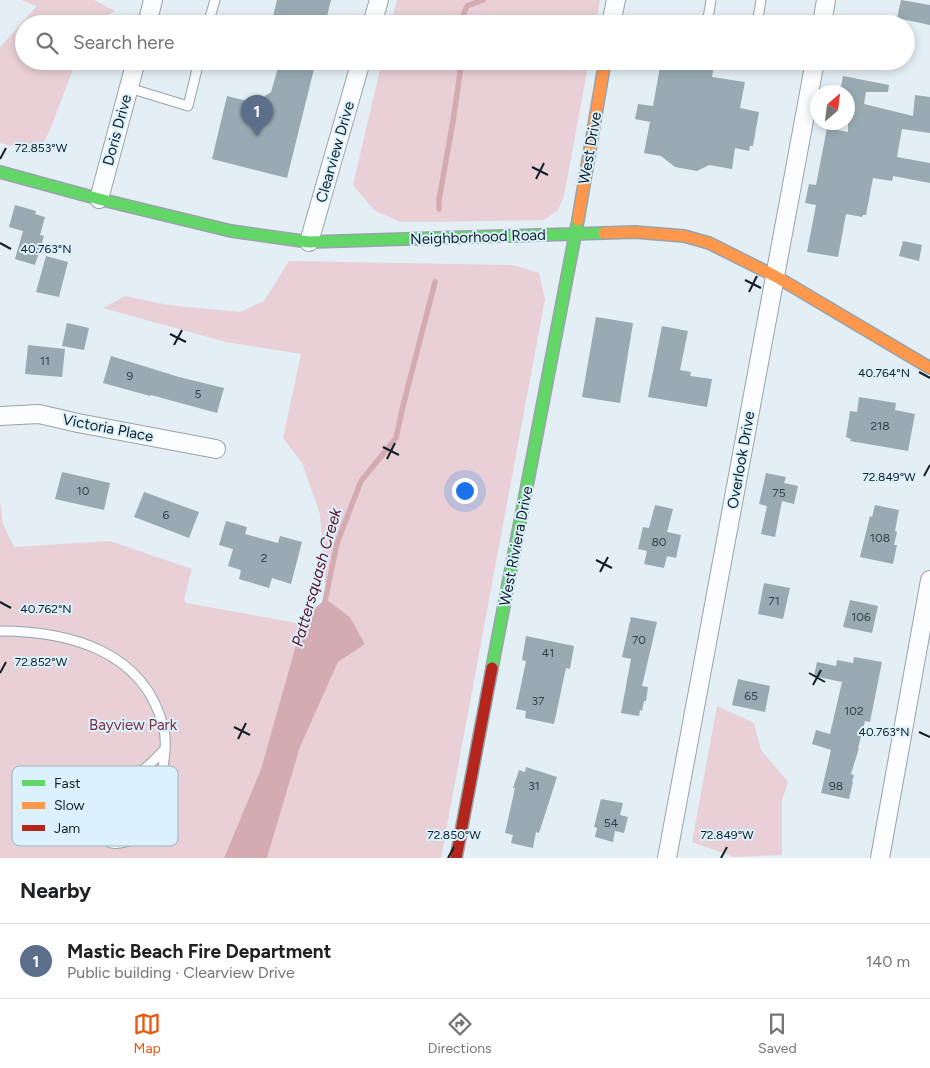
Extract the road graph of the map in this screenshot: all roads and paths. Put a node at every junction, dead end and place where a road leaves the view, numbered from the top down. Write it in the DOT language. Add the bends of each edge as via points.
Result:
graph roads {
  1 [pos="153,0"];
  2 [pos="214,0"];
  3 [pos="379,0"];
  4 [pos="616,0"];
  5 [pos="711,0"];
  6 [pos="761,0"];
  7 [pos="826,0"];
  8 [pos="149,15"];
  9 [pos="210,15"];
  10 [pos="375,15"];
  11 [pos="614,15"];
  12 [pos="708,15"];
  13 [pos="758,15"];
  14 [pos="824,15"];
  15 [pos="134,70"];
  16 [pos="197,70"];
  17 [pos="358,70"];
  18 [pos="603,70"];
  19 [pos="813,70"];
  20 [pos="129,88"];
  21 [pos="0,172"];
  22 [pos="99,200"];
  23 [pos="576,234"];
  24 [pos="310,242"];
  25 [pos="775,276"];
  26 [pos="930,368"];
  27 [pos="0,416"];
  28 [pos="216,449"];
  29 [pos="930,580"];
  30 [pos="0,631"];
  31 [pos="165,749"];
  32 [pos="147,766"];
  33 [pos="163,766"];
  34 [pos="456,858"];
  35 [pos="667,858"];
  36 [pos="880,858"];
  1 -- 8 [label="street"];
  2 -- 9 [label="lane"];
  3 -- 10 [label="street"];
  4 -- 11 [label="street"];
  5 -- 12 [label="lane"];
  6 -- 13 [label="lane"];
  7 -- 14 [label="street"];
  15 -- 20 [label="street, Doris Drive"];
  16 -- 20 [label="lane" via="188,106"];
  17 -- 24 [label="street, Clearview Drive"];
  18 -- 23 [label="street, West Drive"];
  19 -- 25 [label="street, Overlook Drive"];
  20 -- 22 [label="street, Doris Drive"];
  21 -- 22 [label="street, Neighborhood Road"];
  22 -- 24 [label="street, Neighborhood Road" via="231,231"];
  23 -- 24 [label="street, Neighborhood Road"];
  23 -- 25 [label="street, Neighborhood Road" via="635,232 684,236 709,243"];
  23 -- 34 [label="street, West Riviera Drive"];
  25 -- 26 [label="street, Neighborhood Road"];
  25 -- 35 [label="street, Overlook Drive"];
  27 -- 28 [label="street, Victoria Place" via="39,414"];
  29 -- 36 [label="street"];
  30 -- 31 [label="lane" via="64,637 93,646 113,657 132,672 152,695 164,727"];
  31 -- 32 [label="lane"];
  31 -- 33 [label="lane"];
}
